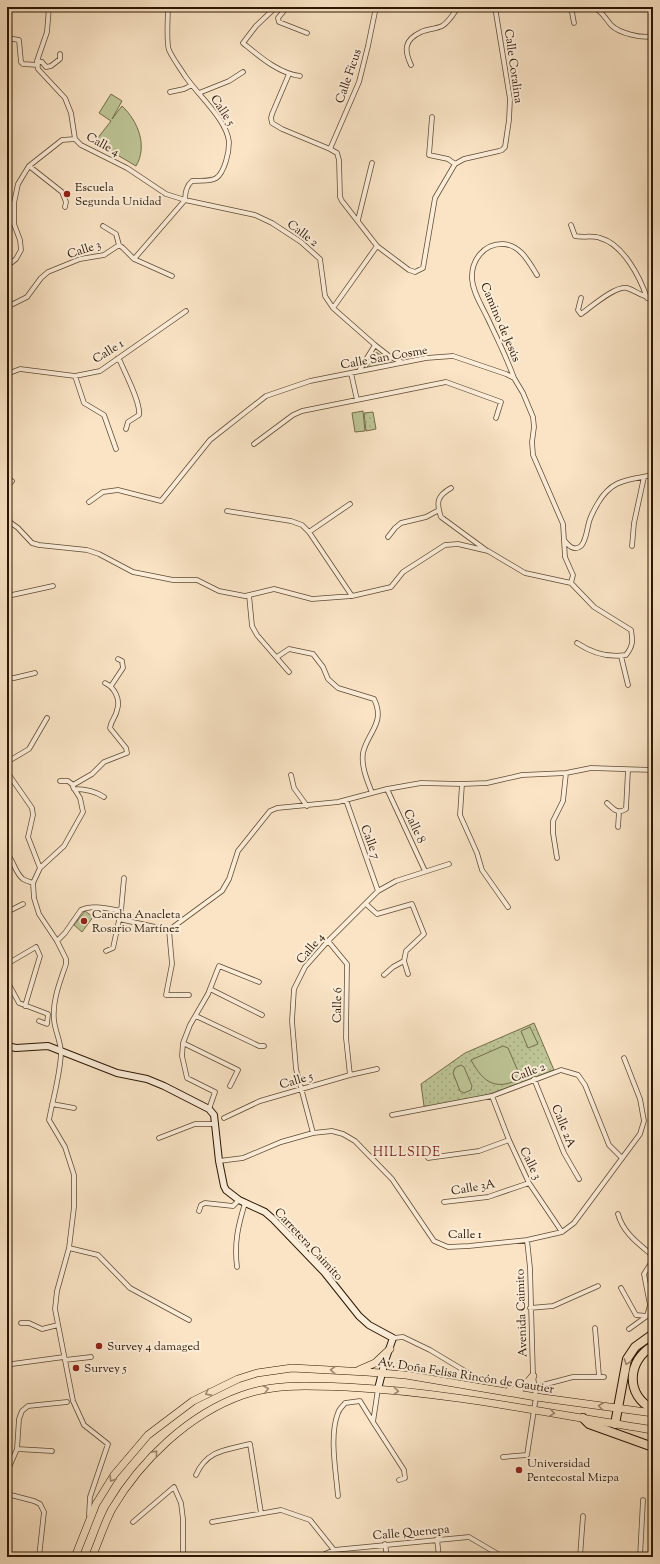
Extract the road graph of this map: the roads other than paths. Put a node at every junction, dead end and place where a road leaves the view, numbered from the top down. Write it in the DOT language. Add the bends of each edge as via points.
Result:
graph roads {
  1 [pos="49,7"];
  2 [pos="168,7"];
  3 [pos="276,7"];
  4 [pos="287,7"];
  5 [pos="376,7"];
  6 [pos="458,7"];
  7 [pos="495,7"];
  8 [pos="571,7"];
  9 [pos="593,7"];
  10 [pos="574,23"];
  11 [pos="307,33"];
  12 [pos="653,36"];
  13 [pos="7,38"];
  14 [pos="60,54"];
  15 [pos="38,63"];
  16 [pos="411,65"];
  17 [pos="242,72"];
  18 [pos="289,74"];
  19 [pos="300,76"];
  20 [pos="192,85"];
  21 [pos="170,92"];
  22 [pos="199,93"];
  23 [pos="432,117"];
  24 [pos="75,139"];
  25 [pos="330,149"];
  26 [pos="372,163"];
  27 [pos="455,164"];
  28 [pos="29,166"];
  29 [pos="185,200"];
  30 [pos="65,207"];
  31 [pos="358,220"];
  32 [pos="571,225"];
  33 [pos="103,226"];
  34 [pos="119,245"];
  35 [pos="377,246"];
  36 [pos="134,259"];
  37 [pos="7,266"];
  38 [pos="537,275"];
  39 [pos="172,276"];
  40 [pos="581,298"];
  41 [pos="647,298"];
  42 [pos="653,298"];
  43 [pos="7,307"];
  44 [pos="333,308"];
  45 [pos="186,310"];
  46 [pos="375,345"];
  47 [pos="117,359"];
  48 [pos="402,362"];
  49 [pos="359,371"];
  50 [pos="351,373"];
  51 [pos="7,374"];
  52 [pos="75,376"];
  53 [pos="514,378"];
  54 [pos="357,400"];
  55 [pos="496,418"];
  56 [pos="126,429"];
  57 [pos="254,444"];
  58 [pos="116,449"];
  59 [pos="653,475"];
  60 [pos="644,477"];
  61 [pos="12,481"];
  62 [pos="7,487"];
  63 [pos="451,488"];
  64 [pos="89,502"];
  65 [pos="350,504"];
  66 [pos="439,510"];
  67 [pos="227,511"];
  68 [pos="7,520"];
  69 [pos="309,532"];
  70 [pos="388,537"];
  71 [pos="564,540"];
  72 [pos="632,546"];
  73 [pos="488,552"];
  74 [pos="571,583"];
  75 [pos="53,586"];
  76 [pos="7,592"];
  77 [pos="249,595"];
  78 [pos="352,596"];
  79 [pos="578,643"];
  80 [pos="621,656"];
  81 [pos="277,657"];
  82 [pos="118,659"];
  83 [pos="289,672"];
  84 [pos="35,673"];
  85 [pos="7,677"];
  86 [pos="105,683"];
  87 [pos="628,685"];
  88 [pos="111,686"];
  89 [pos="47,718"];
  90 [pos="7,762"];
  91 [pos="628,770"];
  92 [pos="653,770"];
  93 [pos="7,772"];
  94 [pos="566,773"];
  95 [pos="291,775"];
  96 [pos="60,780"];
  97 [pos="462,784"];
  98 [pos="74,787"];
  99 [pos="387,789"];
  100 [pos="372,793"];
  101 [pos="104,797"];
  102 [pos="346,800"];
  103 [pos="607,803"];
  104 [pos="307,806"];
  105 [pos="618,812"];
  106 [pos="618,827"];
  107 [pos="7,854"];
  108 [pos="558,858"];
  109 [pos="448,864"];
  110 [pos="40,868"];
  111 [pos="425,871"];
  112 [pos="124,878"];
  113 [pos="33,883"];
  114 [pos="378,891"];
  115 [pos="23,904"];
  116 [pos="366,904"];
  117 [pos="508,907"];
  118 [pos="121,911"];
  119 [pos="7,912"];
  120 [pos="119,919"];
  121 [pos="169,930"];
  122 [pos="57,941"];
  123 [pos="328,941"];
  124 [pos="106,951"];
  125 [pos="404,961"];
  126 [pos="7,964"];
  127 [pos="408,974"];
  128 [pos="384,976"];
  129 [pos="7,982"];
  130 [pos="259,982"];
  131 [pos="210,989"];
  132 [pos="189,994"];
  133 [pos="25,1006"];
  134 [pos="262,1015"];
  135 [pos="196,1016"];
  136 [pos="40,1022"];
  137 [pos="183,1043"];
  138 [pos="7,1046"];
  139 [pos="264,1046"];
  140 [pos="61,1051"];
  141 [pos="624,1058"];
  142 [pos="377,1069"];
  143 [pos="350,1075"];
  144 [pos="534,1079"];
  145 [pos="230,1086"];
  146 [pos="301,1089"];
  147 [pos="492,1096"];
  148 [pos="52,1104"];
  149 [pos="74,1108"];
  150 [pos="209,1109"];
  151 [pos="392,1115"];
  152 [pos="224,1118"];
  153 [pos="216,1124"];
  154 [pos="313,1133"];
  155 [pos="158,1138"];
  156 [pos="509,1140"];
  157 [pos="428,1158"];
  158 [pos="622,1158"];
  159 [pos="219,1161"];
  160 [pos="579,1179"];
  161 [pos="529,1183"];
  162 [pos="242,1201"];
  163 [pos="444,1202"];
  164 [pos="199,1211"];
  165 [pos="618,1214"];
  166 [pos="562,1232"];
  167 [pos="527,1240"];
  168 [pos="69,1248"];
  169 [pos="653,1256"];
  170 [pos="653,1260"];
  171 [pos="237,1267"];
  172 [pos="598,1286"];
  173 [pos="621,1288"];
  174 [pos="530,1308"];
  175 [pos="647,1316"];
  176 [pos="189,1320"];
  177 [pos="21,1323"];
  178 [pos="58,1325"];
  179 [pos="595,1328"];
  180 [pos="628,1329"];
  181 [pos="653,1334"];
  182 [pos="393,1338"];
  183 [pos="653,1346"];
  184 [pos="390,1349"];
  185 [pos="91,1357"];
  186 [pos="65,1359"];
  187 [pos="12,1364"];
  188 [pos="355,1371"];
  189 [pos="382,1373"];
  190 [pos="533,1376"];
  191 [pos="599,1376"];
  192 [pos="604,1376"];
  193 [pos="490,1381"];
  194 [pos="535,1387"];
  195 [pos="378,1390"];
  196 [pos="497,1391"];
  197 [pos="536,1398"];
  198 [pos="67,1402"];
  199 [pos="618,1408"];
  200 [pos="653,1409"];
  201 [pos="534,1410"];
  202 [pos="653,1413"];
  203 [pos="583,1418"];
  204 [pos="373,1422"];
  205 [pos="615,1424"];
  206 [pos="653,1430"];
  207 [pos="653,1447"];
  208 [pos="17,1449"];
  209 [pos="52,1451"];
  210 [pos="503,1457"];
  211 [pos="7,1472"];
  212 [pos="196,1475"];
  213 [pos="399,1480"];
  214 [pos="7,1494"];
  215 [pos="338,1496"];
  216 [pos="643,1500"];
  217 [pos="261,1513"];
  218 [pos="583,1516"];
  219 [pos="89,1521"];
  220 [pos="133,1522"];
  221 [pos="212,1522"];
  222 [pos="437,1539"];
  223 [pos="385,1544"];
  224 [pos="334,1550"];
  225 [pos="500,1556"];
  226 [pos="39,1557"];
  227 [pos="74,1557"];
  228 [pos="92,1557"];
  229 [pos="183,1557"];
  230 [pos="318,1557"];
  231 [pos="335,1557"];
  232 [pos="387,1557"];
  233 [pos="439,1557"];
  234 [pos="580,1557"];
  235 [pos="640,1557"];
  1 -- 15 [label="street" via="47,32"];
  2 -- 20 [label="street, Calle 5" via="168,48"];
  3 -- 18 [label="street" via="243,43"];
  4 -- 11 [label="street" via="278,18 279,22"];
  5 -- 25 [label="street, Calle Ficus" via="359,82"];
  6 -- 16 [label="street" via="443,26 421,32 408,43 405,49"];
  7 -- 27 [label="street, Calle Coralina" via="510,99 505,147 499,152 464,159"];
  8 -- 10 [label="street"];
  9 -- 12 [label="street" via="613,26 633,35 648,38"];
  13 -- 15 [label="street" via="19,40 24,64"];
  14 -- 15 [label="street" via="60,59 51,66 46,67 42,62"];
  15 -- 24 [label="street, Calle 4" via="38,69 65,98 72,113"];
  17 -- 22 [label="street" via="229,81"];
  18 -- 19 [label="street"];
  18 -- 25 [label="street" via="272,114 272,123"];
  20 -- 21 [label="street"];
  20 -- 22 [label="street, Calle 5"];
  22 -- 29 [label="street, Calle 5" via="225,130 229,152 223,171 216,179 192,181 188,184"];
  23 -- 27 [label="street" via="429,155 448,159"];
  24 -- 28 [label="street" via="62,140"];
  24 -- 29 [label="street, Calle 4" via="81,145 127,168 166,194"];
  25 -- 31 [label="street" via="337,153 339,160 340,197"];
  26 -- 31 [label="street"];
  27 -- 35 [label="street" via="435,198 423,268 415,272 409,270"];
  28 -- 30 [label="street" via="62,192"];
  28 -- 37 [label="street" via="18,184 14,203 14,224 21,250 16,259"];
  29 -- 36 [label="street, Calle 5"];
  29 -- 44 [label="street, Calle 2" via="255,215 304,244 320,259 325,296"];
  31 -- 35 [label="street"];
  32 -- 41 [label="street" via="575,236 600,237 613,244 637,274"];
  33 -- 34 [label="street" via="116,234"];
  34 -- 36 [label="street, Calle 3"];
  34 -- 43 [label="street, Calle 3" via="104,255 80,259 48,272 27,297"];
  35 -- 44 [label="street"];
  36 -- 39 [label="street, Calle 3"];
  38 -- 53 [label="street, Camino de Jesús" via="521,252 503,244 493,245 482,251 473,267 475,291"];
  40 -- 41 [label="street" via="578,310 582,314 619,288 627,288"];
  41 -- 42 [label="street"];
  44 -- 46 [label="street, Calle 2"];
  45 -- 47 [label="street, Calle 1"];
  46 -- 48 [label="street, Calle 2"];
  46 -- 49 [label="street"];
  47 -- 52 [label="street, Calle 1" via="100,371"];
  47 -- 56 [label="street" via="139,410 139,415 128,422"];
  48 -- 49 [label="street, Calle San Cosme"];
  48 -- 53 [label="street, Calle San Cosme" via="453,356"];
  49 -- 50 [label="street, Calle San Cosme"];
  50 -- 54 [label="street"];
  50 -- 64 [label="street, Calle San Cosme" via="310,381 266,396 210,440 161,501 118,490 103,492"];
  51 -- 52 [label="street, Calle 1" via="20,369"];
  52 -- 58 [label="street" via="84,403 104,415"];
  53 -- 71 [label="street" via="533,417 533,456 563,524"];
  54 -- 55 [label="street" via="446,382 501,402"];
  54 -- 57 [label="street" via="293,415"];
  59 -- 60 [label="street"];
  60 -- 71 [label="street" via="616,483 602,495 591,515 584,543 580,547 572,548"];
  60 -- 72 [label="street"];
  61 -- 62 [label="street"];
  63 -- 66 [label="street" via="442,493 438,500"];
  65 -- 69 [label="street"];
  66 -- 70 [label="street" via="426,517 401,523"];
  66 -- 73 [label="street" via="441,517"];
  67 -- 69 [label="street" via="291,521 302,525"];
  68 -- 77 [label="street" via="32,543 87,550 133,572 173,580 197,580 219,591"];
  69 -- 78 [label="street"];
  71 -- 74 [label="street" via="565,557 572,575"];
  73 -- 74 [label="street" via="525,573"];
  73 -- 78 [label="street" via="458,544 445,545 403,572 391,587"];
  74 -- 80 [label="street" via="594,607 631,630 632,648 626,655"];
  75 -- 76 [label="street" via="12,595"];
  77 -- 78 [label="street" via="274,589 312,599"];
  77 -- 81 [label="street" via="252,626"];
  79 -- 80 [label="street" via="593,653"];
  80 -- 87 [label="street"];
  81 -- 83 [label="street"];
  81 -- 100 [label="street" via="289,649 313,654 328,679 338,688 374,699 378,722 363,754 364,768"];
  82 -- 88 [label="street" via="122,661 123,668"];
  84 -- 85 [label="street"];
  86 -- 88 [label="street"];
  88 -- 98 [label="street" via="117,694 118,710 110,728 127,753 104,762"];
  89 -- 90 [label="street" via="28,750"];
  91 -- 92 [label="street"];
  91 -- 94 [label="street" via="591,768"];
  91 -- 105 [label="street" via="626,808"];
  93 -- 110 [label="street" via="32,808 28,837"];
  94 -- 97 [label="street" via="522,775"];
  94 -- 108 [label="street" via="563,801 553,821"];
  95 -- 104 [label="street" via="294,788"];
  96 -- 98 [label="street" via="68,781"];
  97 -- 99 [label="street" via="421,783"];
  97 -- 117 [label="street" via="460,815 482,870"];
  98 -- 101 [label="street" via="99,793"];
  98 -- 110 [label="street" via="83,812 64,846"];
  99 -- 100 [label="street"];
  99 -- 111 [label="street, Calle 8"];
  100 -- 102 [label="street"];
  102 -- 104 [label="street"];
  102 -- 114 [label="street, Calle 7"];
  103 -- 105 [label="street"];
  104 -- 121 [label="street" via="277,808 270,811 238,851 229,879 222,891"];
  105 -- 106 [label="street"];
  107 -- 113 [label="street" via="23,879"];
  109 -- 111 [label="street, Calle 4"];
  110 -- 113 [label="street"];
  111 -- 114 [label="street, Calle 4" via="396,881"];
  112 -- 118 [label="street"];
  113 -- 122 [label="street" via="39,914"];
  114 -- 116 [label="street, Calle 4"];
  115 -- 119 [label="street"];
  116 -- 123 [label="street, Calle 4"];
  116 -- 125 [label="street" via="377,914 412,904 424,934 406,952"];
  118 -- 120 [label="street"];
  118 -- 122 [label="street" via="83,908"];
  120 -- 121 [label="street"];
  120 -- 124 [label="street" via="113,948"];
  121 -- 132 [label="street" via="172,964 166,995"];
  122 -- 140 [label="street" via="66,959 54,1014"];
  123 -- 143 [label="street, Calle 6" via="347,964 346,1038"];
  123 -- 146 [label="street, Calle 4" via="305,967 294,989 292,1021 296,1069"];
  125 -- 127 [label="street"];
  125 -- 128 [label="street"];
  126 -- 133 [label="street" via="36,947 40,956"];
  129 -- 133 [label="street" via="19,1003"];
  130 -- 131 [label="street" via="219,966"];
  131 -- 134 [label="street"];
  131 -- 135 [label="street"];
  133 -- 136 [label="street" via="48,1014 46,1024"];
  135 -- 137 [label="street"];
  135 -- 139 [label="street" via="258,1046"];
  137 -- 145 [label="street" via="238,1070"];
  137 -- 150 [label="street" via="182,1056 187,1078 215,1092"];
  138 -- 140 [label="street" via="48,1046"];
  140 -- 148 [label="street"];
  140 -- 150 [label="street" via="117,1073 147,1079"];
  141 -- 158 [label="street, Calle 1" via="640,1099 644,1121 640,1134"];
  142 -- 143 [label="street, Calle 5"];
  143 -- 146 [label="street, Calle 5"];
  144 -- 147 [label="street, Calle 2"];
  144 -- 158 [label="street, Calle 2" via="561,1070 578,1075 585,1085 609,1145"];
  144 -- 160 [label="street, Calle 2A" via="564,1153"];
  146 -- 152 [label="street, Calle 5" via="260,1102"];
  146 -- 154 [label="street, Calle 4"];
  147 -- 151 [label="street, Calle 2"];
  147 -- 156 [label="street, Calle 3"];
  148 -- 149 [label="street"];
  148 -- 168 [label="street" via="49,1120 65,1147 74,1175 74,1207"];
  150 -- 153 [label="street, Carretera Caimito"];
  153 -- 155 [label="street" via="195,1124"];
  153 -- 159 [label="street, Carretera Caimito"];
  154 -- 159 [label="street, Calle 1" via="280,1142 243,1158"];
  154 -- 167 [label="street, Calle 1" via="332,1131 355,1141 392,1179 434,1240 448,1247"];
  156 -- 157 [label="street" via="479,1151"];
  156 -- 161 [label="street, Calle 3"];
  158 -- 166 [label="street, Calle 1" via="574,1223"];
  159 -- 162 [label="street, Carretera Caimito" via="226,1190"];
  161 -- 163 [label="street, Calle 3A" via="488,1197"];
  161 -- 166 [label="street, Calle 3"];
  162 -- 164 [label="street" via="233,1206 205,1203"];
  162 -- 171 [label="street" via="235,1250"];
  162 -- 182 [label="street, Carretera Caimito" via="265,1212 273,1219 324,1272 358,1316"];
  165 -- 169 [label="street" via="628,1234"];
  166 -- 167 [label="street, Calle 1"];
  167 -- 174 [label="street, Avenida Caimito"];
  168 -- 176 [label="street" via="98,1255 130,1288"];
  168 -- 178 [label="street" via="57,1291 55,1308"];
  170 -- 175 [label="street" via="644,1274 650,1305"];
  172 -- 174 [label="street" via="553,1306"];
  173 -- 175 [label="street" via="636,1315"];
  174 -- 190 [label="street, Avenida Caimito"];
  175 -- 180 [label="street"];
  177 -- 178 [label="street" via="29,1323 42,1329"];
  178 -- 186 [label="street"];
  179 -- 191 [label="street"];
  181 -- 199 [label="highway, one-way" via="635,1348 627,1359"];
  182 -- 184 [label="street"];
  182 -- 193 [label="street" via="403,1337 480,1380"];
  183 -- 200 [label="highway" via="639,1358 632,1376 638,1397"];
  184 -- 188 [label="main road" via="369,1367"];
  184 -- 189 [label="street"];
  185 -- 186 [label="street"];
  186 -- 187 [label="street"];
  186 -- 219 [label="street" via="73,1401 84,1425 108,1444 90,1497"];
  188 -- 189 [label="main road, Av. Doña Felisa Rincón de Gautier"];
  188 -- 219 [label="main road, Av. Doña Felisa Rincón de Gautier, one-way" via="292,1368 257,1373 193,1401 148,1435 114,1475"];
  189 -- 195 [label="street"];
  189 -- 196 [label="main road, Av. Doña Felisa Rincón de Gautier"];
  190 -- 194 [label="street, Avenida Caimito"];
  190 -- 196 [label="main road" via="523,1388 515,1391"];
  191 -- 192 [label="street"];
  191 -- 194 [label="street" via="573,1377"];
  194 -- 197 [label="street, Avenida Caimito"];
  195 -- 201 [label="main road, Av. Doña Felisa Rincón de Gautier, one-way" via="488,1402"];
  195 -- 204 [label="street"];
  228 -- 195 [label="main road, Av. Doña Felisa Rincón de Gautier, one-way" via="111,1511 127,1485 159,1447 202,1415 244,1395 276,1386"];
  196 -- 197 [label="main road, Av. Doña Felisa Rincón de Gautier"];
  199 -- 197 [label="main road, Av. Doña Felisa Rincón de Gautier, one-way"];
  197 -- 201 [label="street, Avenida Caimito"];
  198 -- 208 [label="street" via="28,1406 22,1411"];
  199 -- 202 [label="main road, Av. Doña Felisa Rincón de Gautier"];
  199 -- 205 [label="highway"];
  201 -- 203 [label="main road, Av. Doña Felisa Rincón de Gautier, one-way"];
  201 -- 210 [label="street, Avenida Caimito" via="527,1455"];
  203 -- 205 [label="main road, Av. Doña Felisa Rincón de Gautier"];
  203 -- 207 [label="highway" via="589,1424"];
  204 -- 213 [label="street" via="404,1470 405,1478"];
  204 -- 215 [label="street" via="360,1401 345,1403 338,1412 334,1426"];
  205 -- 206 [label="main road, Av. Doña Felisa Rincón de Gautier"];
  208 -- 209 [label="street"];
  208 -- 211 [label="street"];
  212 -- 217 [label="street" via="204,1460 215,1452 250,1444"];
  214 -- 226 [label="street" via="40,1504 44,1512"];
  216 -- 235 [label="street"];
  217 -- 221 [label="street"];
  217 -- 224 [label="street" via="281,1510 310,1520"];
  218 -- 234 [label="street"];
  219 -- 227 [label="main road, Av. Doña Felisa Rincón de Gautier"];
  220 -- 229 [label="street" via="174,1487 181,1503"];
  222 -- 223 [label="street, Calle Quenepa"];
  222 -- 225 [label="street, Calle Quenepa" via="469,1537"];
  222 -- 233 [label="street"];
  223 -- 224 [label="street, Calle Quenepa"];
  223 -- 232 [label="street"];
  224 -- 230 [label="street, Calle Quenepa"];
  224 -- 231 [label="street"];
}
